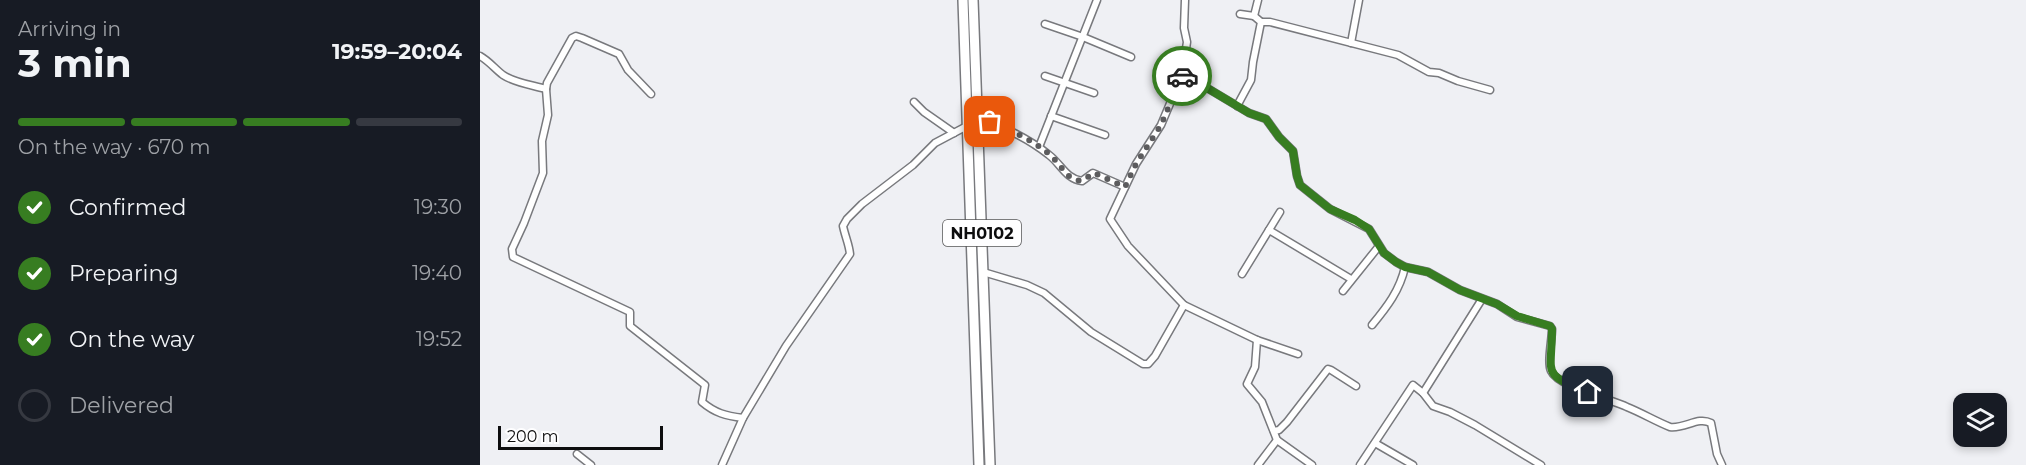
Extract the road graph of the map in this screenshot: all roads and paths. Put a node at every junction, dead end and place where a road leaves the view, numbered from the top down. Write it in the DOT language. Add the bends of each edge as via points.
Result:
graph roads {
  1 [pos="963,0"];
  2 [pos="973,0"];
  3 [pos="1097,0"];
  4 [pos="1185,0"];
  5 [pos="1258,0"];
  6 [pos="1359,0"];
  7 [pos="1240,14"];
  8 [pos="1254,16"];
  9 [pos="1261,22"];
  10 [pos="1045,24"];
  11 [pos="1083,37"];
  12 [pos="1352,43"];
  13 [pos="480,56"];
  14 [pos="1131,57"];
  15 [pos="1182,75"];
  16 [pos="1045,76"];
  17 [pos="1063,83"];
  18 [pos="546,89"];
  19 [pos="1490,90"];
  20 [pos="1094,93"];
  21 [pos="651,94"];
  22 [pos="914,102"];
  23 [pos="1237,106"];
  24 [pos="1051,116"];
  25 [pos="978,117"];
  26 [pos="967,126"];
  27 [pos="954,133"];
  28 [pos="1105,135"];
  29 [pos="1039,147"];
  30 [pos="1125,187"];
  31 [pos="1280,212"];
  32 [pos="1269,230"];
  33 [pos="1379,246"];
  34 [pos="1405,267"];
  35 [pos="983,272"];
  36 [pos="1242,274"];
  37 [pos="1351,279"];
  38 [pos="1343,291"];
  39 [pos="1482,299"];
  40 [pos="1184,305"];
  41 [pos="1372,325"];
  42 [pos="1257,340"];
  43 [pos="1298,354"];
  44 [pos="1356,386"];
  45 [pos="1423,393"];
  46 [pos="742,418"];
  47 [pos="1274,431"];
  48 [pos="1276,440"];
  49 [pos="1375,443"];
  50 [pos="577,454"];
  51 [pos="591,465"];
  52 [pos="722,465"];
  53 [pos="979,465"];
  54 [pos="990,465"];
  55 [pos="1258,465"];
  56 [pos="1312,465"];
  57 [pos="1360,465"];
  58 [pos="1413,465"];
  59 [pos="1541,465"];
  60 [pos="1722,465"];
  1 -- 26 [label="highway, NH0102"];
  2 -- 25 [label="highway, NH0102"];
  3 -- 11 [label="street"];
  4 -- 15 [label="street" via="1187,42"];
  5 -- 8 [label="street"];
  6 -- 12 [label="street"];
  7 -- 8 [label="street"];
  8 -- 9 [label="street"];
  9 -- 12 [label="street"];
  9 -- 23 [label="street" via="1251,80"];
  10 -- 11 [label="street"];
  11 -- 14 [label="street"];
  11 -- 17 [label="street"];
  12 -- 19 [label="street" via="1398,55 1429,72"];
  13 -- 18 [label="street" via="504,75"];
  15 -- 23 [label="street"];
  15 -- 30 [label="street" via="1161,125"];
  16 -- 17 [label="street"];
  17 -- 20 [label="street"];
  17 -- 24 [label="street"];
  18 -- 21 [label="street" via="576,36 619,54"];
  18 -- 46 [label="street" via="543,173 512,249 513,257 630,312 630,326 705,385 702,402 726,417"];
  22 -- 27 [label="street"];
  23 -- 33 [label="street" via="1266,119 1293,151 1300,185 1330,209 1369,229"];
  24 -- 28 [label="street"];
  24 -- 29 [label="street"];
  25 -- 29 [label="street"];
  25 -- 35 [label="highway, NH0102"];
  26 -- 27 [label="street"];
  26 -- 53 [label="highway, NH0102"];
  27 -- 46 [label="street" via="935,143 847,219 843,226 850,254"];
  29 -- 30 [label="street" via="1069,177 1082,181 1094,173"];
  30 -- 40 [label="street" via="1110,219 1128,246"];
  31 -- 32 [label="street"];
  32 -- 36 [label="street"];
  32 -- 37 [label="street"];
  33 -- 34 [label="street"];
  33 -- 37 [label="street"];
  34 -- 39 [label="street" via="1428,272"];
  34 -- 41 [label="street" via="1401,283"];
  35 -- 40 [label="street" via="1044,293 1091,332 1143,364 1155,356"];
  35 -- 54 [label="highway, NH0102"];
  37 -- 38 [label="street"];
  39 -- 45 [label="street"];
  39 -- 60 [label="street" via="1550,326 1550,366 1556,378 1670,427 1684,427 1701,420 1711,423"];
  40 -- 42 [label="street"];
  42 -- 43 [label="street"];
  42 -- 47 [label="street" via="1255,367 1247,384 1262,402"];
  44 -- 47 [label="street" via="1328,369 1287,422"];
  45 -- 49 [label="street" via="1413,385"];
  45 -- 59 [label="street" via="1433,406 1475,425"];
  46 -- 52 [label="street"];
  47 -- 48 [label="street"];
  48 -- 55 [label="street"];
  48 -- 56 [label="street"];
  49 -- 57 [label="street"];
  49 -- 58 [label="street"];
  50 -- 51 [label="street"];
}
